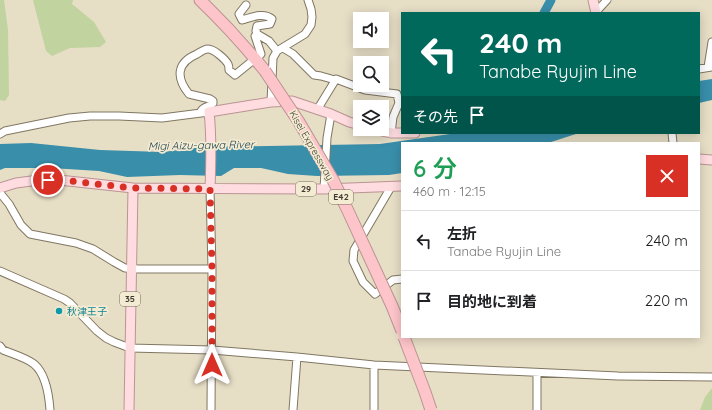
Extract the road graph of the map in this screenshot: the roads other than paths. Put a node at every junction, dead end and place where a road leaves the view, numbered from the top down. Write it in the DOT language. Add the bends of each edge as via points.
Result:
graph roads {
  1 [pos="200,0"];
  2 [pos="308,0"];
  3 [pos="593,0"];
  4 [pos="607,0"];
  5 [pos="246,5"];
  6 [pos="596,12"];
  7 [pos="257,34"];
  8 [pos="712,42"];
  9 [pos="280,49"];
  10 [pos="259,56"];
  11 [pos="251,62"];
  12 [pos="710,67"];
  13 [pos="700,69"];
  14 [pos="335,80"];
  15 [pos="271,102"];
  16 [pos="317,110"];
  17 [pos="204,112"];
  18 [pos="331,114"];
  19 [pos="353,123"];
  20 [pos="391,133"];
  21 [pos="401,133"];
  22 [pos="0,134"];
  23 [pos="700,159"];
  24 [pos="712,160"];
  25 [pos="210,186"];
  26 [pos="401,186"];
  27 [pos="391,187"];
  28 [pos="0,188"];
  29 [pos="133,188"];
  30 [pos="324,189"];
  31 [pos="0,193"];
  32 [pos="131,268"];
  33 [pos="212,269"];
  34 [pos="0,271"];
  35 [pos="401,279"];
  36 [pos="401,328"];
  37 [pos="404,338"];
  38 [pos="0,346"];
  39 [pos="130,348"];
  40 [pos="212,350"];
  41 [pos="297,357"];
  42 [pos="374,365"];
  43 [pos="537,373"];
  44 [pos="712,377"];
  45 [pos="50,410"];
  46 [pos="129,410"];
  47 [pos="212,410"];
  48 [pos="293,410"];
  49 [pos="374,410"];
  50 [pos="431,410"];
  51 [pos="537,410"];
  1 -- 36 [label="highway, Kisei Expressway / E42, bridge" via="265,71 299,122 333,180"];
  2 -- 9 [label="street" via="311,25 305,34"];
  3 -- 6 [label="main road"];
  4 -- 6 [label="street"];
  5 -- 7 [label="street" via="239,14 242,20 256,15 272,19 270,24 258,26"];
  7 -- 9 [label="street"];
  7 -- 10 [label="street" via="261,54"];
  8 -- 12 [label="street"];
  9 -- 14 [label="street" via="293,54 314,75"];
  9 -- 15 [label="street" via="273,58"];
  11 -- 17 [label="street" via="235,75 219,54 212,50 207,49 186,59 181,67 180,80 189,94 212,101 212,104 202,109"];
  12 -- 13 [label="street"];
  14 -- 16 [label="street"];
  14 -- 20 [label="street" via="365,90 397,94 399,104 392,117"];
  15 -- 16 [label="main road" via="292,101"];
  15 -- 17 [label="main road"];
  16 -- 18 [label="main road"];
  17 -- 22 [label="street" via="162,118 69,118"];
  17 -- 25 [label="main road" via="210,124"];
  18 -- 19 [label="main road"];
  18 -- 30 [label="street, bridge"];
  20 -- 21 [label="main road"];
  23 -- 24 [label="main road"];
  25 -- 29 [label="main road, 29"];
  25 -- 30 [label="main road, 29"];
  25 -- 33 [label="street"];
  26 -- 27 [label="main road, 29"];
  27 -- 30 [label="main road, 29"];
  27 -- 35 [label="street" via="354,250 354,261 363,282 375,294 393,280"];
  28 -- 29 [label="main road, 29" via="16,183 58,180"];
  29 -- 32 [label="main road, 35"];
  31 -- 32 [label="street" via="30,234 76,243 93,249 125,268"];
  32 -- 33 [label="street"];
  32 -- 39 [label="main road, 35"];
  33 -- 40 [label="street"];
  34 -- 39 [label="street" via="64,299 106,338"];
  37 -- 50 [label="highway, bridge"];
  38 -- 45 [label="street" via="3,350 34,363 40,370 49,397"];
  39 -- 40 [label="street"];
  39 -- 46 [label="main road, 35"];
  40 -- 41 [label="street"];
  40 -- 47 [label="street"];
  41 -- 42 [label="street"];
  41 -- 48 [label="street"];
  42 -- 43 [label="street"];
  42 -- 49 [label="street"];
  43 -- 44 [label="street"];
  43 -- 51 [label="street"];
}
